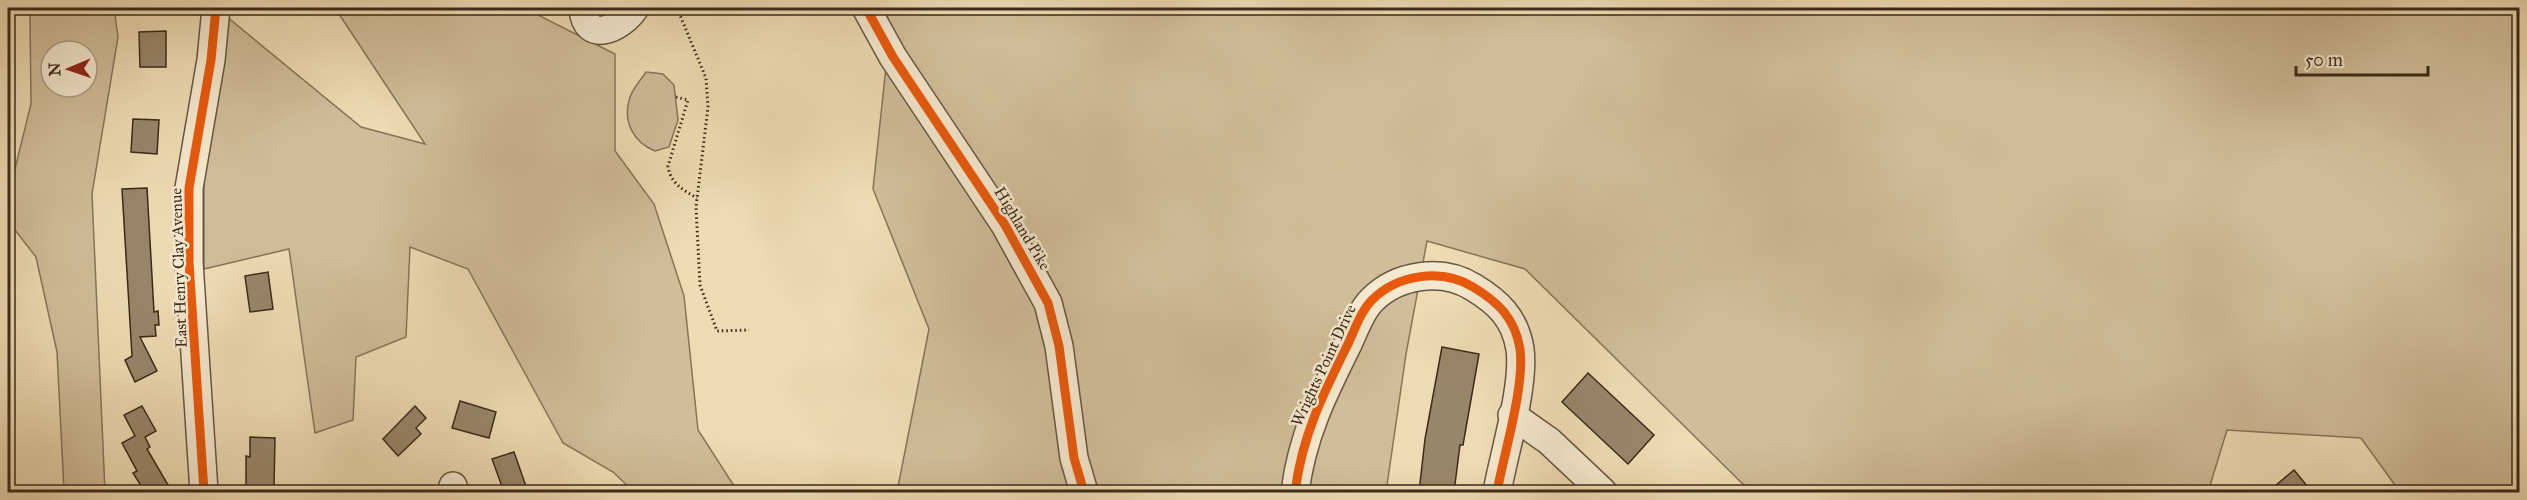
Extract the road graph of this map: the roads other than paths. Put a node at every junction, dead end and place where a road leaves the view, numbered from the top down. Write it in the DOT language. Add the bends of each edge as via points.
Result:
graph roads {
  1 [pos="216,8"];
  2 [pos="583,8"];
  3 [pos="634,8"];
  4 [pos="866,8"];
  5 [pos="1512,415"];
  6 [pos="204,492"];
  7 [pos="1084,492"];
  8 [pos="1295,492"];
  9 [pos="1497,492"];
  10 [pos="1603,492"];
  1 -- 6 [label="street, East Henry Clay Avenue" via="189,188 189,262"];
  2 -- 3 [label="street" via="584,18 595,29 614,28 627,20"];
  4 -- 7 [label="street, Highland Pike" via="893,57 1005,225 1048,303 1059,346 1074,458"];
  5 -- 8 [label="street, Wrights Point Drive" via="1520,382 1520,350 1514,324 1490,297 1453,278 1413,277 1393,285 1367,306 1307,431"];
  5 -- 9 [label="street, Wrights Point Drive"];
  5 -- 10 [label="street" via="1549,441"];
}
